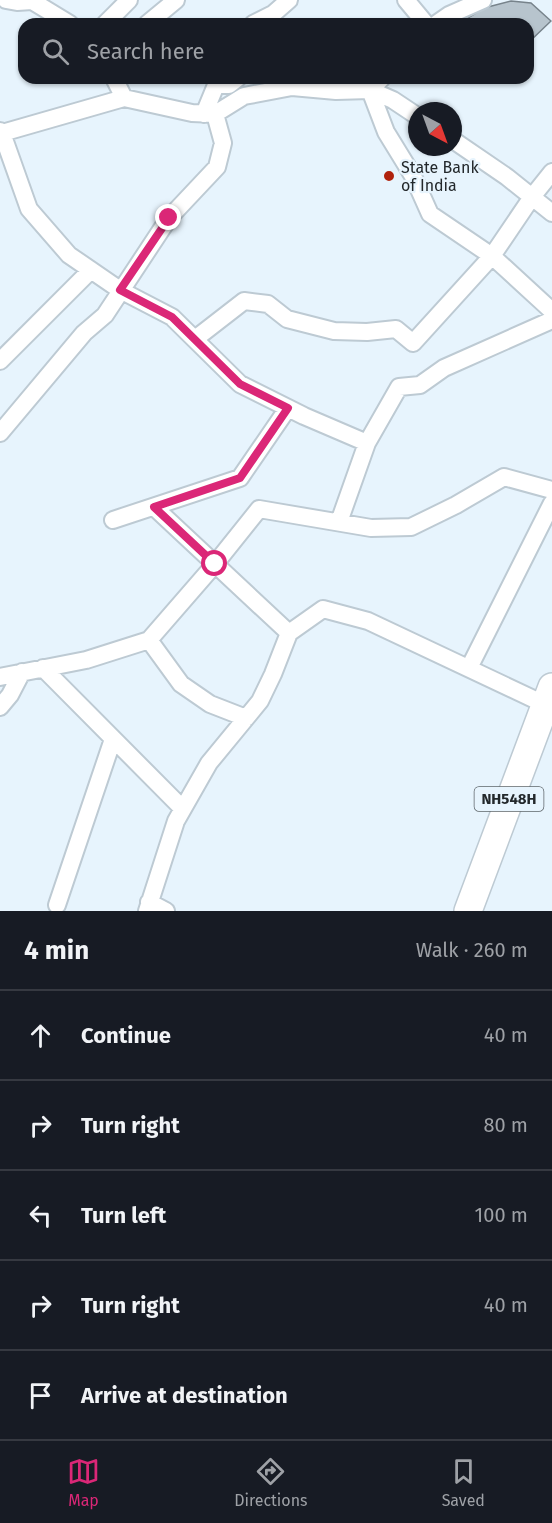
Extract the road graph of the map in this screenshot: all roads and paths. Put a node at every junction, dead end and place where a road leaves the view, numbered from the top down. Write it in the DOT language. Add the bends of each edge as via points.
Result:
graph roads {
  1 [pos="129,0"];
  2 [pos="176,0"];
  3 [pos="289,0"];
  4 [pos="406,0"];
  5 [pos="459,0"];
  6 [pos="483,0"];
  7 [pos="14,1"];
  8 [pos="60,18"];
  9 [pos="111,18"];
  10 [pos="154,18"];
  11 [pos="265,18"];
  12 [pos="421,18"];
  13 [pos="443,18"];
  14 [pos="444,18"];
  15 [pos="117,84"];
  16 [pos="230,84"];
  17 [pos="376,84"];
  18 [pos="124,98"];
  19 [pos="408,110"];
  20 [pos="209,114"];
  21 [pos="1,132"];
  22 [pos="462,146"];
  23 [pos="552,172"];
  24 [pos="532,197"];
  25 [pos="552,213"];
  26 [pos="492,256"];
  27 [pos="91,270"];
  28 [pos="120,290"];
  29 [pos="552,311"];
  30 [pos="552,320"];
  31 [pos="195,339"];
  32 [pos="0,361"];
  33 [pos="288,408"];
  34 [pos="0,433"];
  35 [pos="367,443"];
  36 [pos="552,490"];
  37 [pos="552,502"];
  38 [pos="154,507"];
  39 [pos="113,520"];
  40 [pos="339,522"];
  41 [pos="215,564"];
  42 [pos="289,633"];
  43 [pos="149,640"];
  44 [pos="43,668"];
  45 [pos="469,668"];
  46 [pos="22,672"];
  47 [pos="0,677"];
  48 [pos="548,696"];
  49 [pos="0,707"];
  50 [pos="246,718"];
  51 [pos="113,739"];
  52 [pos="183,809"];
  53 [pos="57,905"];
  54 [pos="148,906"];
  55 [pos="166,911"];
  56 [pos="468,911"];
  1 -- 9 [label="street"];
  2 -- 10 [label="street"];
  3 -- 11 [label="street"];
  4 -- 12 [label="street"];
  5 -- 13 [label="street"];
  6 -- 14 [label="street"];
  7 -- 8 [label="street" via="32,1"];
  15 -- 18 [label="street"];
  16 -- 20 [label="street" via="216,85"];
  17 -- 19 [label="street"];
  17 -- 20 [label="street" via="336,91 291,87 244,96"];
  17 -- 26 [label="street" via="386,132 430,214"];
  18 -- 20 [label="street"];
  18 -- 21 [label="street"];
  20 -- 28 [label="street" via="223,143 217,167 169,218"];
  21 -- 27 [label="street" via="30,209 69,255"];
  22 -- 24 [label="street"];
  23 -- 24 [label="street"];
  24 -- 25 [label="street"];
  24 -- 26 [label="street"];
  26 -- 29 [label="street"];
  26 -- 31 [label="street" via="413,344 396,329 334,331 287,319 268,304 244,301"];
  27 -- 28 [label="street"];
  27 -- 32 [label="street"];
  28 -- 31 [label="street" via="172,317"];
  28 -- 34 [label="street" via="105,315 84,333"];
  30 -- 35 [label="street" via="444,368 420,385 399,387"];
  31 -- 33 [label="street" via="240,384"];
  33 -- 35 [label="street"];
  33 -- 38 [label="street" via="240,478"];
  35 -- 40 [label="street"];
  36 -- 40 [label="street" via="504,477 411,527 371,528"];
  37 -- 45 [label="street"];
  38 -- 39 [label="street"];
  38 -- 41 [label="street"];
  40 -- 41 [label="street" via="259,509"];
  41 -- 42 [label="street"];
  41 -- 43 [label="street"];
  42 -- 45 [label="street" via="323,609 368,621"];
  42 -- 50 [label="street" via="260,701"];
  43 -- 44 [label="street" via="86,660"];
  43 -- 50 [label="street" via="181,684 210,704"];
  44 -- 46 [label="street"];
  44 -- 51 [label="street"];
  45 -- 48 [label="street"];
  46 -- 47 [label="street"];
  46 -- 49 [label="street"];
  48 -- 56 [label="highway, NH548H"];
  50 -- 52 [label="street" via="208,763"];
  51 -- 52 [label="street"];
  51 -- 53 [label="street"];
  52 -- 54 [label="street"];
  54 -- 55 [label="street"];
}
